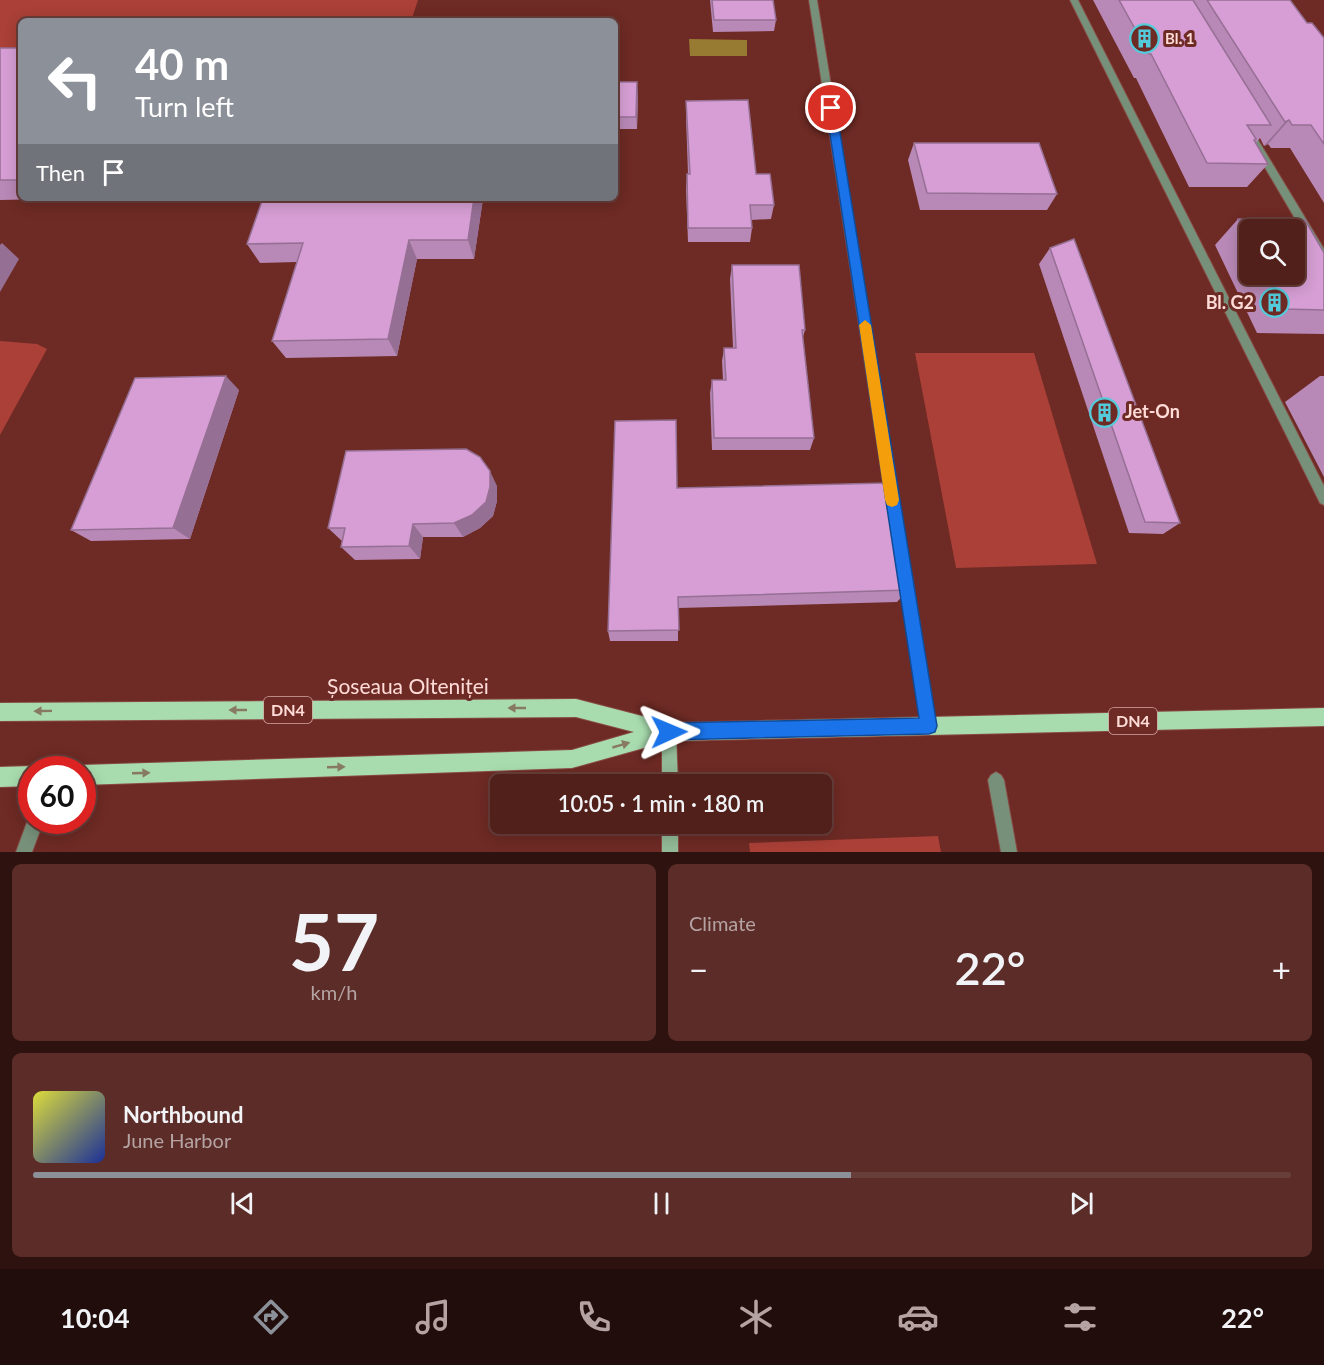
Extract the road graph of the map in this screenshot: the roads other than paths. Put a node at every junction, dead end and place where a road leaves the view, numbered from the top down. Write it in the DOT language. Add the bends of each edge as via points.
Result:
graph roads {
  1 [pos="813,0"];
  2 [pos="1074,0"];
  3 [pos="1247,129"];
  4 [pos="1324,258"];
  5 [pos="1324,499"];
  6 [pos="0,712"];
  7 [pos="1324,717"];
  8 [pos="929,726"];
  9 [pos="669,732"];
  10 [pos="670,774"];
  11 [pos="96,775"];
  12 [pos="18,776"];
  13 [pos="0,777"];
  14 [pos="996,780"];
  15 [pos="31,834"];
  16 [pos="670,834"];
  17 [pos="24,852"];
  18 [pos="670,852"];
  19 [pos="1009,852"];
  1 -- 8 [label="street"];
  2 -- 5 [label="street"];
  3 -- 4 [label="street"];
  9 -- 6 [label="main road, Șoseaua Olteniței / DN4, one-way" via="576,708"];
  7 -- 8 [label="main road, Șoseaua Olteniței / DN4"];
  8 -- 9 [label="main road, Șoseaua Olteniței / DN4"];
  9 -- 10 [label="street"];
  11 -- 9 [label="main road, Șoseaua Olteniței / DN4, one-way" via="572,759"];
  12 -- 13 [label="main road"];
  14 -- 19 [label="street"];
  15 -- 17 [label="street"];
  16 -- 18 [label="street"];
}
